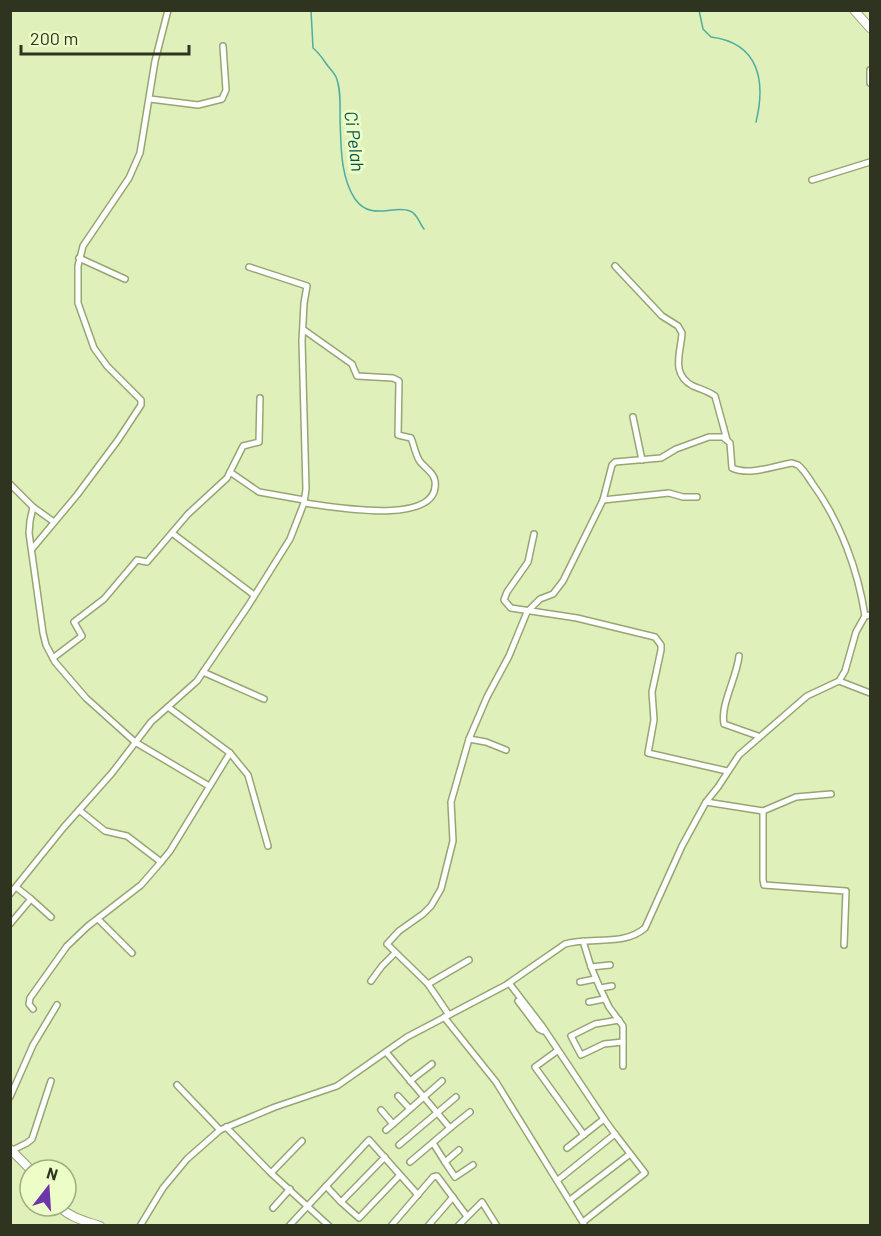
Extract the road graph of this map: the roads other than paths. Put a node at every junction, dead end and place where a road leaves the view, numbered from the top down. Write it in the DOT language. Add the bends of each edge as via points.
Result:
graph roads {
  1 [pos="168,10"];
  2 [pos="854,10"];
  3 [pos="870,28"];
  4 [pos="223,46"];
  5 [pos="870,70"];
  6 [pos="870,83"];
  7 [pos="150,99"];
  8 [pos="870,162"];
  9 [pos="812,180"];
  10 [pos="79,258"];
  11 [pos="615,266"];
  12 [pos="249,267"];
  13 [pos="124,279"];
  14 [pos="304,330"];
  15 [pos="260,398"];
  16 [pos="633,417"];
  17 [pos="727,440"];
  18 [pos="642,460"];
  19 [pos="230,472"];
  20 [pos="10,484"];
  21 [pos="697,497"];
  22 [pos="603,500"];
  23 [pos="304,501"];
  24 [pos="33,507"];
  25 [pos="54,522"];
  26 [pos="172,533"];
  27 [pos="534,534"];
  28 [pos="32,549"];
  29 [pos="254,595"];
  30 [pos="527,612"];
  31 [pos="868,616"];
  32 [pos="739,656"];
  33 [pos="53,658"];
  34 [pos="203,672"];
  35 [pos="839,681"];
  36 [pos="870,693"];
  37 [pos="264,699"];
  38 [pos="168,706"];
  39 [pos="758,736"];
  40 [pos="469,740"];
  41 [pos="135,742"];
  42 [pos="506,750"];
  43 [pos="230,753"];
  44 [pos="727,771"];
  45 [pos="209,786"];
  46 [pos="831,794"];
  47 [pos="706,802"];
  48 [pos="79,810"];
  49 [pos="763,812"];
  50 [pos="267,846"];
  51 [pos="161,862"];
  52 [pos="16,887"];
  53 [pos="10,894"];
  54 [pos="31,899"];
  55 [pos="51,917"];
  56 [pos="98,920"];
  57 [pos="10,924"];
  58 [pos="583,941"];
  59 [pos="844,945"];
  60 [pos="132,953"];
  61 [pos="395,953"];
  62 [pos="469,960"];
  63 [pos="610,965"];
  64 [pos="591,967"];
  65 [pos="595,979"];
  66 [pos="371,981"];
  67 [pos="580,982"];
  68 [pos="428,984"];
  69 [pos="507,984"];
  70 [pos="612,986"];
  71 [pos="600,988"];
  72 [pos="604,999"];
  73 [pos="589,1002"];
  74 [pos="57,1005"];
  75 [pos="33,1009"];
  76 [pos="447,1016"];
  77 [pos="619,1020"];
  78 [pos="623,1042"];
  79 [pos="557,1051"];
  80 [pos="386,1052"];
  81 [pos="432,1064"];
  82 [pos="623,1066"];
  83 [pos="51,1081"];
  84 [pos="410,1081"];
  85 [pos="442,1081"];
  86 [pos="177,1085"];
  87 [pos="398,1096"];
  88 [pos="424,1096"];
  89 [pos="10,1097"];
  90 [pos="456,1097"];
  91 [pos="410,1109"];
  92 [pos="381,1110"];
  93 [pos="470,1112"];
  94 [pos="438,1113"];
  95 [pos="604,1119"];
  96 [pos="393,1124"];
  97 [pos="226,1127"];
  98 [pos="450,1128"];
  99 [pos="220,1130"];
  100 [pos="386,1130"];
  101 [pos="615,1134"];
  102 [pos="584,1135"];
  103 [pos="302,1141"];
  104 [pos="433,1143"];
  105 [pos="399,1145"];
  106 [pos="567,1148"];
  107 [pos="12,1149"];
  108 [pos="459,1150"];
  109 [pos="630,1154"];
  110 [pos="385,1157"];
  111 [pos="410,1162"];
  112 [pos="446,1162"];
  113 [pos="473,1165"];
  114 [pos="271,1173"];
  115 [pos="399,1176"];
  116 [pos="558,1180"];
  117 [pos="326,1186"];
  118 [pos="290,1189"];
  119 [pos="418,1196"];
  120 [pos="453,1197"];
  121 [pos="570,1200"];
  122 [pos="341,1202"];
  123 [pos="308,1206"];
  124 [pos="273,1208"];
  125 [pos="466,1215"];
  126 [pos="76,1218"];
  127 [pos="326,1224"];
  128 [pos="495,1224"];
  129 [pos="584,1224"];
  130 [pos="100,1226"];
  131 [pos="140,1226"];
  132 [pos="289,1226"];
  133 [pos="391,1226"];
  134 [pos="428,1226"];
  135 [pos="458,1226"];
  1 -- 7 [label="street"];
  2 -- 3 [label="street"];
  4 -- 7 [label="street" via="226,90 222,99 198,105"];
  5 -- 6 [label="street"];
  7 -- 10 [label="street" via="135,165"];
  8 -- 9 [label="street"];
  10 -- 13 [label="street"];
  10 -- 25 [label="street" via="78,303 94,348 142,403"];
  11 -- 17 [label="street" via="662,316 681,329 679,370 688,383 715,396"];
  12 -- 14 [label="street" via="307,285"];
  14 -- 23 [label="street"];
  14 -- 23 [label="street" via="352,364 357,376 399,381 398,435 411,438 419,460 435,482 430,500 401,511"];
  15 -- 19 [label="street" via="259,441 243,446"];
  16 -- 18 [label="street"];
  17 -- 18 [label="street" via="710,437 661,458"];
  17 -- 31 [label="street" via="730,464 736,470 792,463 801,467 835,519"];
  18 -- 22 [label="street" via="612,465"];
  19 -- 23 [label="street" via="259,492"];
  19 -- 26 [label="street"];
  20 -- 24 [label="street"];
  21 -- 22 [label="street" via="669,493"];
  22 -- 30 [label="street" via="560,586"];
  23 -- 29 [label="street" via="290,539"];
  24 -- 25 [label="street"];
  24 -- 28 [label="street" via="29,527"];
  25 -- 28 [label="street"];
  26 -- 29 [label="street"];
  26 -- 33 [label="street" via="147,562 137,560 104,599 74,622 82,636"];
  27 -- 30 [label="street" via="528,562 504,600 512,608"];
  28 -- 33 [label="street" via="44,633"];
  29 -- 34 [label="street"];
  30 -- 40 [label="street"];
  30 -- 44 [label="street" via="571,617 655,637 661,650 652,692 654,720 648,753"];
  31 -- 35 [label="street" via="856,632 846,671"];
  32 -- 39 [label="street" via="723,712 724,724"];
  33 -- 41 [label="street" via="87,698"];
  34 -- 37 [label="street"];
  34 -- 38 [label="street" via="194,685"];
  35 -- 36 [label="street"];
  35 -- 39 [label="street" via="807,696"];
  38 -- 41 [label="street"];
  38 -- 43 [label="street"];
  39 -- 44 [label="street"];
  40 -- 42 [label="street"];
  40 -- 61 [label="street" via="451,802 453,841 444,882 431,906 388,941 388,947"];
  41 -- 45 [label="street"];
  41 -- 48 [label="street"];
  43 -- 45 [label="street"];
  43 -- 50 [label="street" via="248,775"];
  44 -- 47 [label="street"];
  45 -- 51 [label="street"];
  46 -- 49 [label="street" via="796,797"];
  47 -- 49 [label="street"];
  47 -- 58 [label="street" via="645,928 634,936"];
  48 -- 51 [label="street" via="105,831 127,836"];
  48 -- 52 [label="street"];
  49 -- 59 [label="street" via="764,885 846,891"];
  51 -- 56 [label="street" via="141,885"];
  52 -- 53 [label="street"];
  52 -- 54 [label="street"];
  54 -- 55 [label="street"];
  54 -- 57 [label="street"];
  56 -- 60 [label="street"];
  56 -- 75 [label="street" via="68,946 30,998"];
  58 -- 64 [label="street"];
  58 -- 69 [label="street" via="557,948"];
  61 -- 66 [label="street"];
  61 -- 68 [label="street"];
  62 -- 68 [label="street"];
  63 -- 64 [label="street"];
  64 -- 65 [label="street"];
  65 -- 67 [label="street"];
  65 -- 71 [label="street"];
  68 -- 76 [label="street"];
  69 -- 76 [label="street"];
  69 -- 79 [label="street"];
  70 -- 71 [label="street"];
  71 -- 72 [label="street"];
  72 -- 73 [label="street"];
  72 -- 77 [label="street"];
  74 -- 89 [label="street" via="44,1023"];
  76 -- 80 [label="street"];
  76 -- 116 [label="street" via="496,1082"];
  77 -- 78 [label="street"];
  77 -- 78 [label="street" via="590,1025 571,1036 581,1055 603,1044"];
  78 -- 82 [label="street"];
  79 -- 95 [label="street"];
  79 -- 102 [label="street" via="535,1067"];
  80 -- 84 [label="street"];
  80 -- 97 [label="street" via="337,1086"];
  81 -- 84 [label="street"];
  83 -- 107 [label="street" via="32,1139"];
  84 -- 88 [label="street"];
  85 -- 88 [label="street"];
  86 -- 99 [label="street"];
  87 -- 91 [label="street"];
  88 -- 91 [label="street"];
  88 -- 94 [label="street"];
  90 -- 94 [label="street"];
  91 -- 96 [label="street"];
  92 -- 96 [label="street"];
  93 -- 98 [label="street"];
  94 -- 98 [label="street"];
  94 -- 105 [label="street"];
  95 -- 101 [label="street"];
  95 -- 102 [label="street"];
  96 -- 100 [label="street"];
  97 -- 99 [label="street"];
  97 -- 114 [label="street"];
  98 -- 104 [label="street"];
  99 -- 131 [label="street" via="181,1166"];
  101 -- 109 [label="street"];
  101 -- 116 [label="street"];
  102 -- 106 [label="street"];
  103 -- 114 [label="street"];
  104 -- 111 [label="street"];
  104 -- 112 [label="street"];
  108 -- 112 [label="street"];
  109 -- 121 [label="street"];
  109 -- 129 [label="street" via="645,1173"];
  110 -- 115 [label="street"];
  110 -- 117 [label="street" via="367,1141"];
  110 -- 122 [label="street"];
  112 -- 113 [label="street" via="455,1177"];
  114 -- 118 [label="street"];
  115 -- 119 [label="street"];
  115 -- 122 [label="street" via="359,1218"];
  116 -- 121 [label="street"];
  117 -- 122 [label="street"];
  117 -- 123 [label="street"];
  118 -- 123 [label="street"];
  118 -- 124 [label="street"];
  119 -- 120 [label="street" via="437,1176"];
  119 -- 133 [label="street"];
  120 -- 125 [label="street"];
  120 -- 134 [label="street"];
  121 -- 129 [label="street"];
  123 -- 127 [label="street"];
  123 -- 132 [label="street"];
  125 -- 128 [label="street" via="482,1202"];
  125 -- 135 [label="street"];
  126 -- 130 [label="street"];
}
